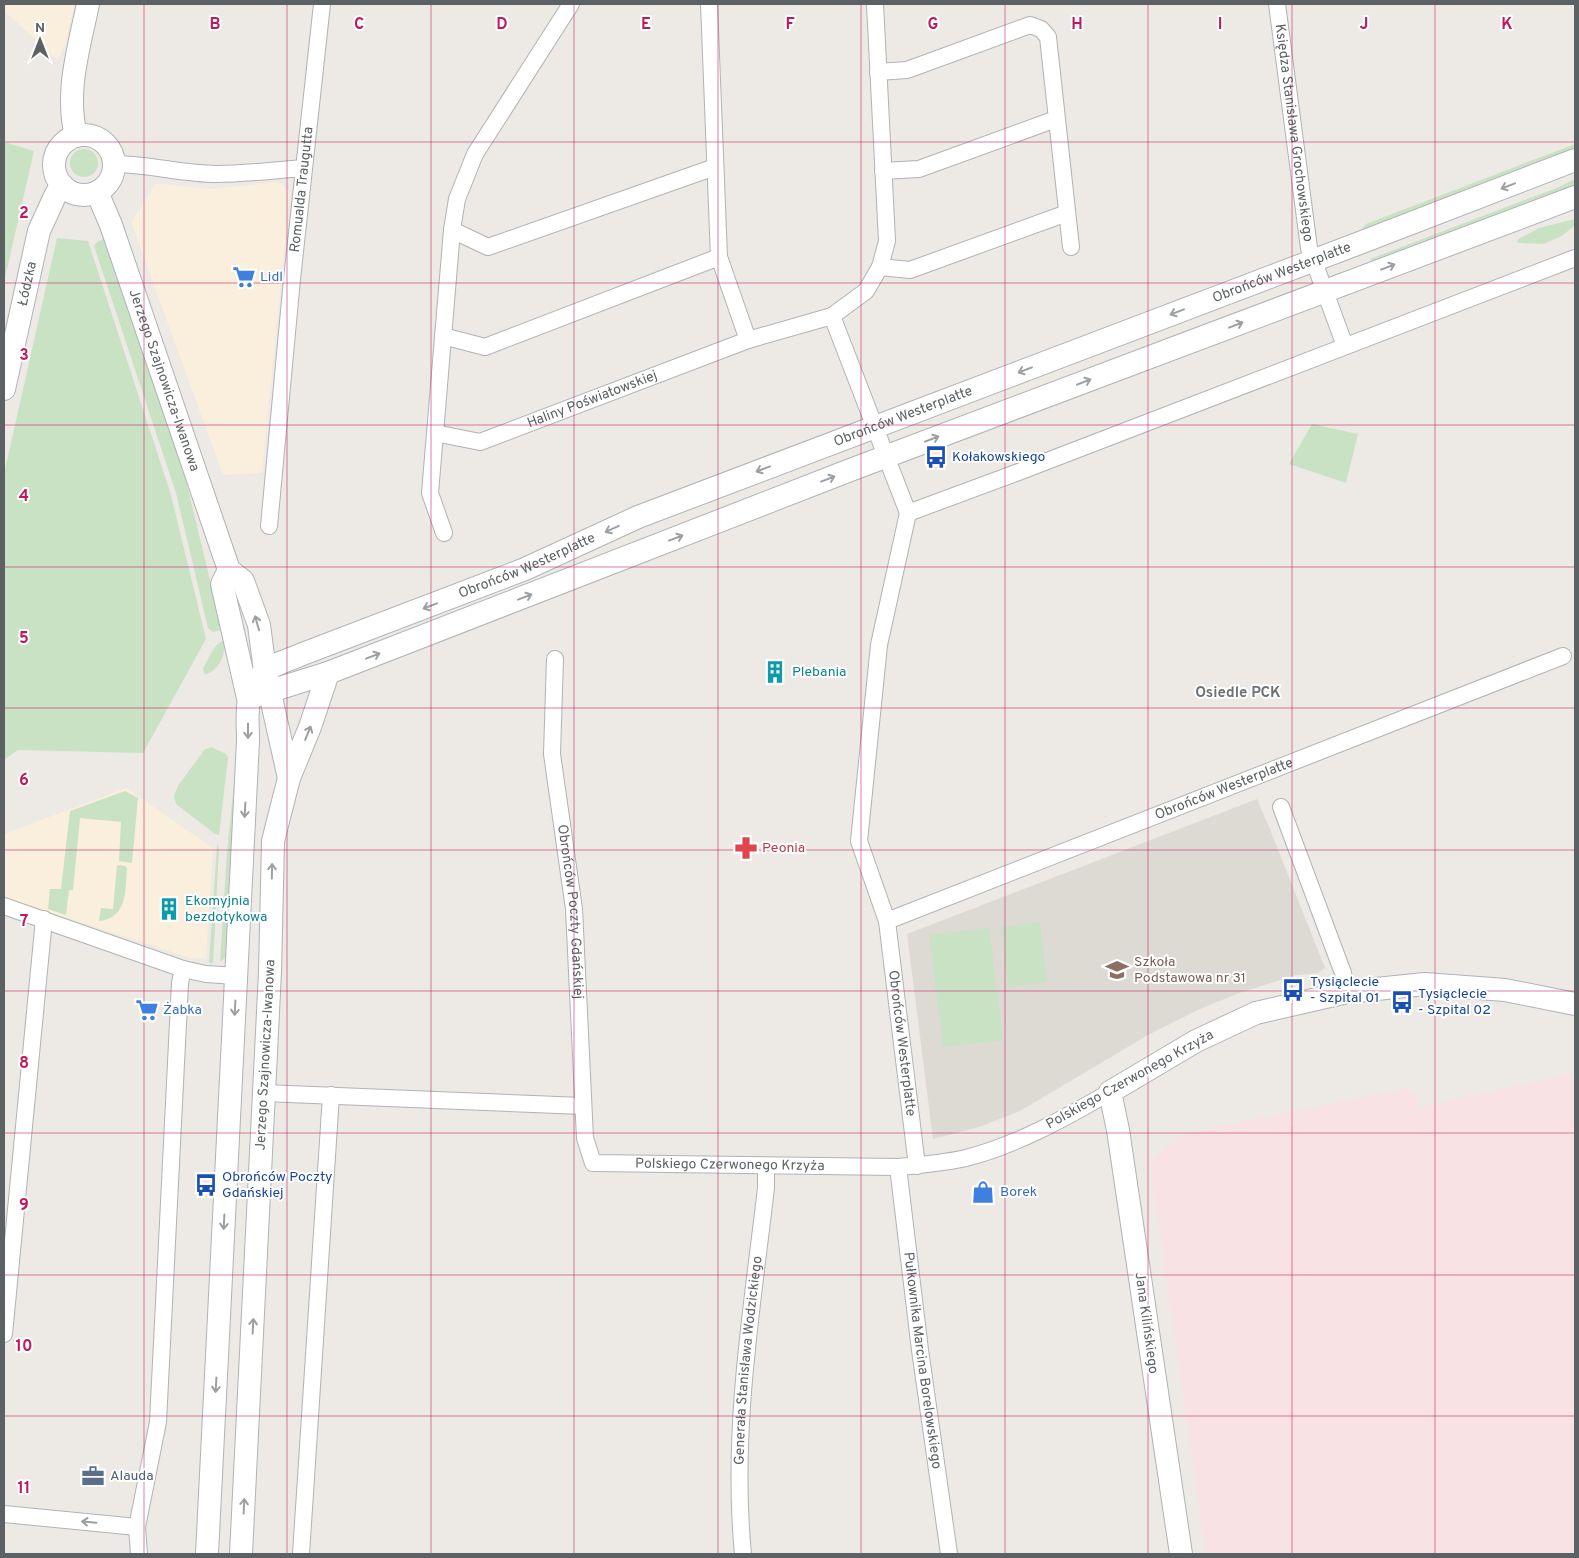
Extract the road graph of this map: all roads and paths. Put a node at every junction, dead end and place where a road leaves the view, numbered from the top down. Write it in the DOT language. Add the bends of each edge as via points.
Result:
graph roads {
  1 [pos="88,4"];
  2 [pos="322,4"];
  3 [pos="571,4"];
  4 [pos="709,4"];
  5 [pos="875,4"];
  6 [pos="1277,4"];
  7 [pos="878,72"];
  8 [pos="1056,119"];
  9 [pos="76,136"];
  10 [pos="1575,160"];
  11 [pos="114,164"];
  12 [pos="715,167"];
  13 [pos="304,168"];
  14 [pos="883,171"];
  15 [pos="62,184"];
  16 [pos="97,192"];
  17 [pos="1575,197"];
  18 [pos="1067,213"];
  19 [pos="452,230"];
  20 [pos="1071,247"];
  21 [pos="719,257"];
  22 [pos="1575,258"];
  23 [pos="1313,261"];
  24 [pos="880,267"];
  25 [pos="1326,291"];
  26 [pos="832,316"];
  27 [pos="443,336"];
  28 [pos="748,340"];
  29 [pos="1345,346"];
  30 [pos="4,389"];
  31 [pos="874,426"];
  32 [pos="435,433"];
  33 [pos="886,456"];
  34 [pos="908,513"];
  35 [pos="269,526"];
  36 [pos="444,533"];
  37 [pos="229,570"];
  38 [pos="1562,656"];
  39 [pos="555,659"];
  40 [pos="328,673"];
  41 [pos="268,681"];
  42 [pos="248,698"];
  43 [pos="289,778"];
  44 [pos="1281,807"];
  45 [pos="4,906"];
  46 [pos="44,919"];
  47 [pos="887,921"];
  48 [pos="183,969"];
  49 [pos="236,976"];
  50 [pos="1347,992"];
  51 [pos="1575,1004"];
  52 [pos="1110,1092"];
  53 [pos="264,1093"];
  54 [pos="330,1095"];
  55 [pos="582,1106"];
  56 [pos="593,1163"];
  57 [pos="766,1166"];
  58 [pos="917,1166"];
  59 [pos="898,1167"];
  60 [pos="4,1334"];
  61 [pos="4,1514"];
  62 [pos="137,1527"];
  63 [pos="139,1554"];
  64 [pos="207,1554"];
  65 [pos="241,1554"];
  66 [pos="301,1554"];
  67 [pos="743,1554"];
  68 [pos="949,1554"];
  69 [pos="1181,1554"];
  1 -- 9 [label="main road" via="71,93"];
  2 -- 13 [label="street, Romualda Traugutta"];
  3 -- 19 [label="street" via="475,154 457,199"];
  4 -- 12 [label="street"];
  5 -- 7 [label="street"];
  6 -- 23 [label="street, Księdza Stanisława Grochowskiego"];
  7 -- 8 [label="street" via="907,70 1030,25 1041,29 1048,37"];
  7 -- 14 [label="street"];
  8 -- 14 [label="street" via="919,169"];
  8 -- 18 [label="street"];
  9 -- 11 [label="main road" via="89,135 102,141"];
  9 -- 15 [label="main road" via="63,144 56,156 55,171"];
  10 -- 23 [label="main road, Obrońców Westerplatte, one-way"];
  11 -- 13 [label="street" via="217,174"];
  11 -- 16 [label="main road" via="111,177"];
  12 -- 19 [label="street" via="488,248"];
  12 -- 21 [label="street"];
  13 -- 35 [label="street, Romualda Traugutta"];
  14 -- 24 [label="street" via="887,241"];
  15 -- 16 [label="main road" via="81,194"];
  15 -- 30 [label="main road, Łódzka" via="39,231"];
  16 -- 37 [label="main road, Jerzego Szajnowicza-Iwanowa"];
  25 -- 17 [label="main road, Obrońców Westerplatte, one-way"];
  18 -- 20 [label="street"];
  18 -- 24 [label="street" via="910,270"];
  19 -- 27 [label="street"];
  21 -- 27 [label="street" via="484,347"];
  21 -- 28 [label="street"];
  22 -- 29 [label="street"];
  23 -- 25 [label="street, Księdza Stanisława Grochowskiego"];
  23 -- 31 [label="main road, Obrońców Westerplatte, one-way"];
  24 -- 26 [label="street" via="866,291"];
  25 -- 29 [label="street, Księdza Stanisława Grochowskiego"];
  33 -- 25 [label="main road, Obrońców Westerplatte, one-way"];
  26 -- 28 [label="street, Haliny Poświatowskiej"];
  26 -- 31 [label="street"];
  27 -- 32 [label="street"];
  28 -- 32 [label="street, Haliny Poświatowskiej" via="480,442"];
  29 -- 34 [label="street"];
  31 -- 33 [label="street"];
  31 -- 41 [label="main road, Obrońców Westerplatte, one-way" via="638,517 525,570 300,655"];
  32 -- 36 [label="street" via="430,493"];
  33 -- 34 [label="street"];
  40 -- 33 [label="main road, Obrońców Westerplatte, one-way"];
  34 -- 47 [label="street, Obrońców Westerplatte" via="880,645 859,841"];
  41 -- 37 [label="main road, Jerzego Szajnowicza-Iwanowa, one-way" via="259,625 243,581"];
  37 -- 42 [label="main road" via="222,584"];
  38 -- 47 [label="street, Obrońców Westerplatte"];
  39 -- 55 [label="street, Obrońców Poczty Gdańskiej" via="552,754 574,909"];
  40 -- 41 [label="main road, Obrońców Westerplatte"];
  43 -- 40 [label="main road, one-way"];
  41 -- 42 [label="main road, Obrońców Westerplatte"];
  41 -- 43 [label="main road, Jerzego Szajnowicza-Iwanowa"];
  42 -- 49 [label="main road, one-way"];
  53 -- 43 [label="main road, Jerzego Szajnowicza-Iwanowa, one-way" via="273,841"];
  44 -- 50 [label="street" via="1343,973"];
  45 -- 46 [label="street"];
  46 -- 48 [label="street"];
  46 -- 60 [label="street"];
  47 -- 58 [label="street, Obrońców Westerplatte"];
  48 -- 49 [label="street"];
  48 -- 62 [label="street" via="158,1422"];
  49 -- 64 [label="main road, one-way"];
  50 -- 51 [label="main road, Polskiego Czerwonego Krzyża" via="1425,984 1505,990"];
  50 -- 52 [label="main road, Polskiego Czerwonego Krzyża" via="1256,1013 1196,1041"];
  52 -- 58 [label="street, Polskiego Czerwonego Krzyża" via="1077,1112 1006,1145 965,1158"];
  52 -- 69 [label="main road, Jana Kilińskiego"];
  53 -- 54 [label="street"];
  65 -- 53 [label="main road, Jerzego Szajnowicza-Iwanowa, one-way"];
  54 -- 55 [label="street"];
  54 -- 66 [label="street"];
  55 -- 56 [label="street, Obrońców Poczty Gdańskiej" via="584,1138"];
  56 -- 57 [label="street, Polskiego Czerwonego Krzyża"];
  57 -- 59 [label="street, Polskiego Czerwonego Krzyża"];
  57 -- 67 [label="street, Generała Stanisława Wodzickiego" via="743,1388 738,1485"];
  58 -- 59 [label="street, Polskiego Czerwonego Krzyża"];
  59 -- 68 [label="street, Pułkownika Marcina Borelowskiego"];
  62 -- 61 [label="street, one-way"];
  62 -- 63 [label="street"];
}
